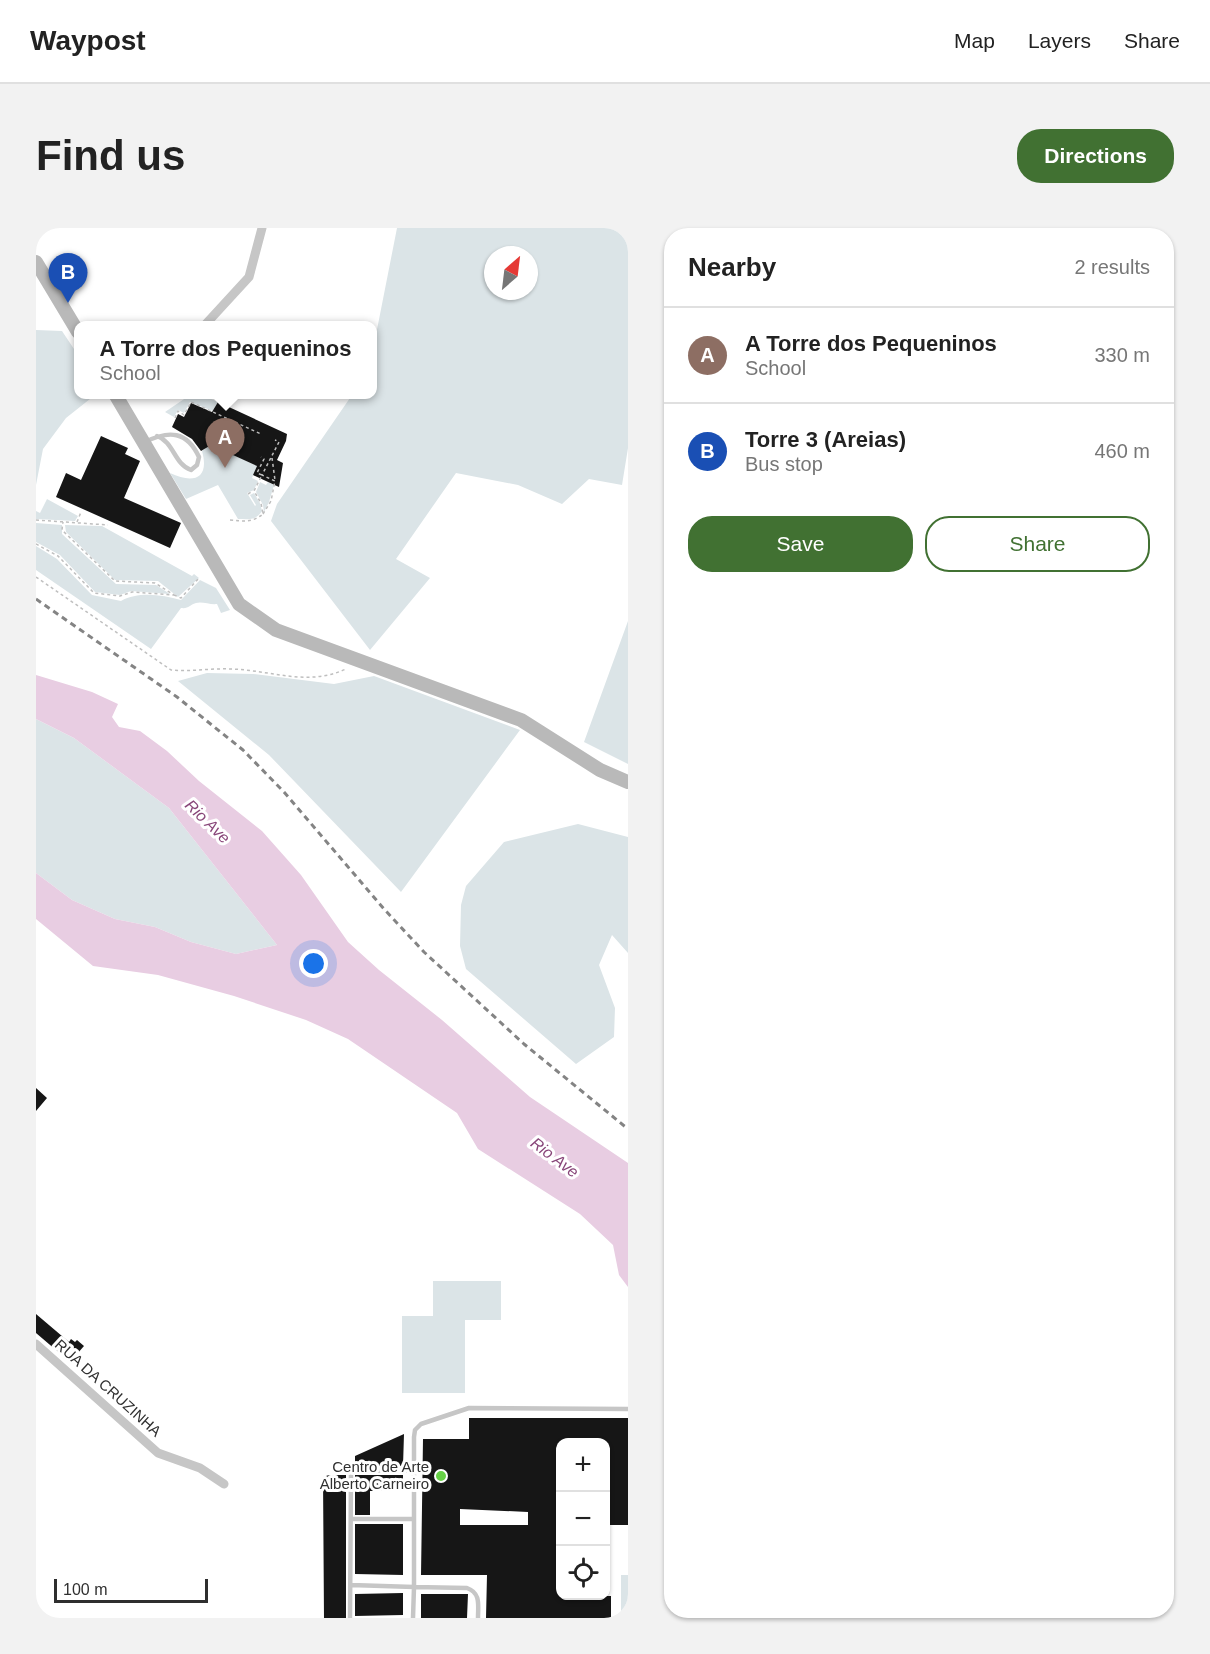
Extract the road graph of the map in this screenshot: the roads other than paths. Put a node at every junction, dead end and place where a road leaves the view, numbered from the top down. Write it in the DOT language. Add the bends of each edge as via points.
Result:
graph roads {
  1 [pos="262,228"];
  2 [pos="36,262"];
  3 [pos="209,321"];
  4 [pos="74,324"];
  5 [pos="118,399"];
  6 [pos="157,436"];
  7 [pos="144,443"];
  8 [pos="628,782"];
  9 [pos="36,1344"];
  10 [pos="628,1409"];
  11 [pos="414,1470"];
  12 [pos="224,1484"];
  13 [pos="351,1519"];
  14 [pos="414,1519"];
  15 [pos="351,1585"];
  16 [pos="414,1587"];
  17 [pos="350,1618"];
  18 [pos="413,1618"];
  19 [pos="478,1618"];
  1 -- 3 [label="street" via="249,277"];
  2 -- 4 [label="street"];
  5 -- 7 [label="street"];
  6 -- 6 [label="lane" via="173,434 194,445 199,457 197,465 191,470 185,468 166,441"];
  6 -- 7 [label="lane"];
  7 -- 8 [label="street" via="239,604 276,630 521,720 600,770"];
  9 -- 12 [label="street, RUA DA CRUZINHA" via="158,1453 200,1468"];
  10 -- 11 [label="lane" via="459,1410 415,1430"];
  11 -- 13 [label="lane" via="351,1471"];
  11 -- 14 [label="lane"];
  13 -- 14 [label="lane"];
  13 -- 15 [label="lane"];
  14 -- 16 [label="lane"];
  15 -- 16 [label="lane"];
  15 -- 17 [label="lane"];
  16 -- 18 [label="lane"];
  16 -- 19 [label="lane" via="474,1590 478,1596"];
}
